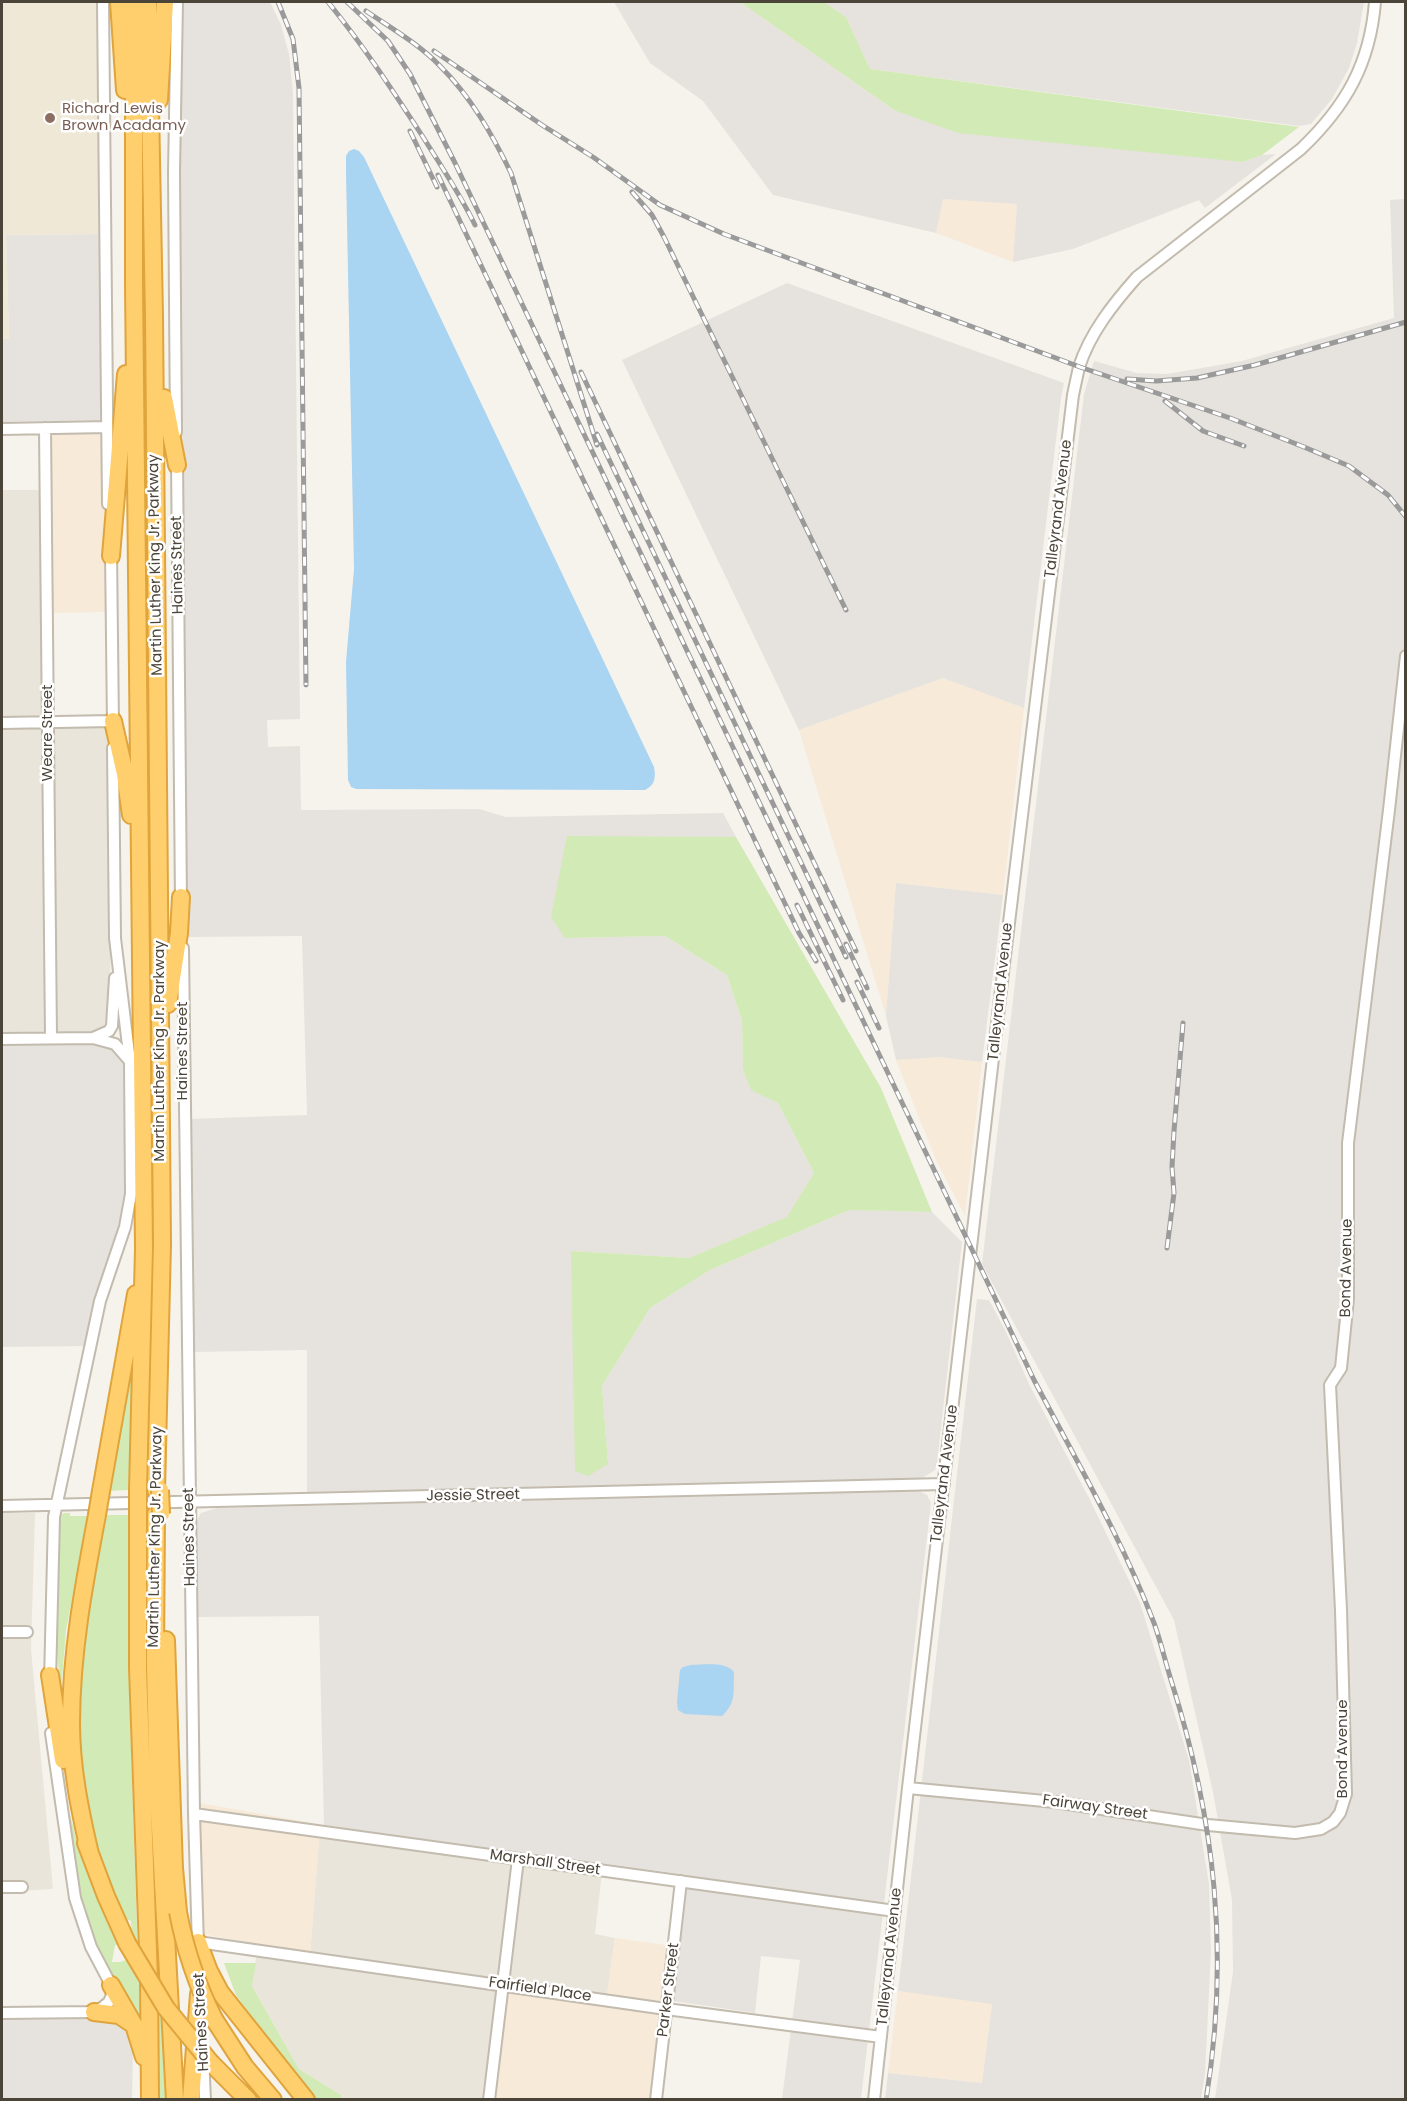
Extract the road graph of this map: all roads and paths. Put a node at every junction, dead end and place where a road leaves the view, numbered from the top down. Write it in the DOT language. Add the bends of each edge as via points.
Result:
graph roads {
  1 [pos="103,2"];
  2 [pos="119,2"];
  3 [pos="134,2"];
  4 [pos="148,2"];
  5 [pos="165,2"];
  6 [pos="177,2"];
  7 [pos="1375,2"];
  8 [pos="151,142"];
  9 [pos="134,231"];
  10 [pos="134,284"];
  11 [pos="154,316"];
  12 [pos="107,427"];
  13 [pos="45,428"];
  14 [pos="2,429"];
  15 [pos="177,465"];
  16 [pos="111,556"];
  17 [pos="1406,656"];
  18 [pos="113,721"];
  19 [pos="2,723"];
  20 [pos="48,723"];
  21 [pos="141,893"];
  22 [pos="181,897"];
  23 [pos="115,938"];
  24 [pos="51,1038"];
  25 [pos="93,1038"];
  26 [pos="2,1039"];
  27 [pos="130,1062"];
  28 [pos="160,1071"];
  29 [pos="144,1249"];
  30 [pos="944,1484"];
  31 [pos="190,1501"];
  32 [pos="56,1505"];
  33 [pos="2,1506"];
  34 [pos="158,1514"];
  35 [pos="2,1632"];
  36 [pos="27,1632"];
  37 [pos="50,1675"];
  38 [pos="908,1788"];
  39 [pos="194,1814"];
  40 [pos="1282,1832"];
  41 [pos="90,1854"];
  42 [pos="518,1859"];
  43 [pos="681,1881"];
  44 [pos="2,1887"];
  45 [pos="22,1887"];
  46 [pos="895,1911"];
  47 [pos="198,1942"];
  48 [pos="111,1984"];
  49 [pos="502,1985"];
  50 [pos="199,1994"];
  51 [pos="666,2009"];
  52 [pos="94,2012"];
  53 [pos="2,2013"];
  54 [pos="134,2025"];
  55 [pos="881,2037"];
  56 [pos="150,2099"];
  57 [pos="175,2100"];
  58 [pos="191,2100"];
  59 [pos="205,2100"];
  60 [pos="248,2100"];
  61 [pos="273,2100"];
  62 [pos="306,2100"];
  63 [pos="489,2100"];
  64 [pos="656,2100"];
  65 [pos="874,2100"];
  1 -- 12 [label="street"];
  2 -- 9 [label="highway"];
  3 -- 9 [label="highway, Martin Luther King Jr. Parkway"];
  4 -- 8 [label="highway, Martin Luther King Jr. Parkway"];
  5 -- 8 [label="highway" via="158,103"];
  6 -- 15 [label="street, Haines Street"];
  7 -- 30 [label="street, Talleyrand Avenue" via="1373,28 1355,80 1322,129 1137,277 1099,326 1080,367 1068,430"];
  8 -- 11 [label="highway, Martin Luther King Jr. Parkway"];
  9 -- 10 [label="highway, Martin Luther King Jr. Parkway"];
  10 -- 16 [label="highway"];
  10 -- 21 [label="highway, Martin Luther King Jr. Parkway"];
  11 -- 15 [label="highway" via="166,417"];
  11 -- 28 [label="highway, Martin Luther King Jr. Parkway"];
  12 -- 13 [label="street"];
  12 -- 16 [label="street"];
  13 -- 14 [label="street"];
  13 -- 20 [label="street, Weare Street"];
  15 -- 22 [label="street, Haines Street"];
  16 -- 18 [label="street"];
  17 -- 40 [label="street, Bond Avenue" via="1348,1143 1348,1299 1341,1368 1330,1385 1346,1794 1333,1822 1309,1833"];
  18 -- 20 [label="street"];
  18 -- 21 [label="highway" via="128,791"];
  18 -- 23 [label="street"];
  19 -- 20 [label="street"];
  20 -- 24 [label="street, Weare Street"];
  21 -- 29 [label="highway, Martin Luther King Jr. Parkway"];
  22 -- 28 [label="highway"];
  22 -- 31 [label="street, Haines Street"];
  23 -- 25 [label="street" via="114,1020 109,1031"];
  23 -- 27 [label="street"];
  24 -- 25 [label="street"];
  24 -- 26 [label="street"];
  25 -- 27 [label="street" via="115,1044"];
  27 -- 32 [label="street" via="130,1208 100,1301"];
  28 -- 34 [label="highway, Martin Luther King Jr. Parkway, bridge"];
  29 -- 41 [label="highway, bridge" via="78,1621 72,1678 77,1796"];
  29 -- 56 [label="highway, Martin Luther King Jr. Parkway, bridge" via="138,1668"];
  30 -- 31 [label="street, Jessie Street"];
  30 -- 38 [label="street, Talleyrand Avenue"];
  31 -- 32 [label="street, Jessie Street"];
  31 -- 39 [label="street, Haines Street"];
  32 -- 33 [label="street, Jessie Street"];
  32 -- 37 [label="street"];
  34 -- 57 [label="highway, Martin Luther King Jr. Parkway" via="158,1791"];
  34 -- 61 [label="highway, bridge" via="178,1912 194,1972 214,2019 245,2067"];
  35 -- 36 [label="street"];
  37 -- 41 [label="highway" via="72,1800"];
  37 -- 48 [label="street" via="53,1750 75,1898 88,1940"];
  38 -- 40 [label="street, Fairway Street" via="1055,1802"];
  38 -- 46 [label="street, Talleyrand Avenue"];
  39 -- 42 [label="street, Marshall Street"];
  39 -- 47 [label="street, Haines Street"];
  41 -- 60 [label="highway, bridge" via="127,1943 166,2008 211,2063"];
  42 -- 43 [label="street, Marshall Street"];
  42 -- 49 [label="street"];
  43 -- 46 [label="street, Marshall Street"];
  43 -- 51 [label="street, Parker Street"];
  44 -- 45 [label="street"];
  46 -- 55 [label="street, Talleyrand Avenue"];
  47 -- 49 [label="street, Fairfield Place"];
  47 -- 50 [label="street, Haines Street"];
  47 -- 62 [label="highway" via="224,1998"];
  48 -- 52 [label="street" via="109,2002"];
  48 -- 54 [label="highway"];
  49 -- 51 [label="street, Fairfield Place"];
  49 -- 63 [label="street"];
  50 -- 58 [label="highway"];
  50 -- 59 [label="street, Haines Street"];
  51 -- 55 [label="street, Fairfield Place"];
  51 -- 64 [label="street, Parker Street"];
  52 -- 53 [label="street"];
  52 -- 54 [label="highway" via="119,2014"];
  54 -- 56 [label="highway"];
  55 -- 65 [label="street, Talleyrand Avenue"];
}
